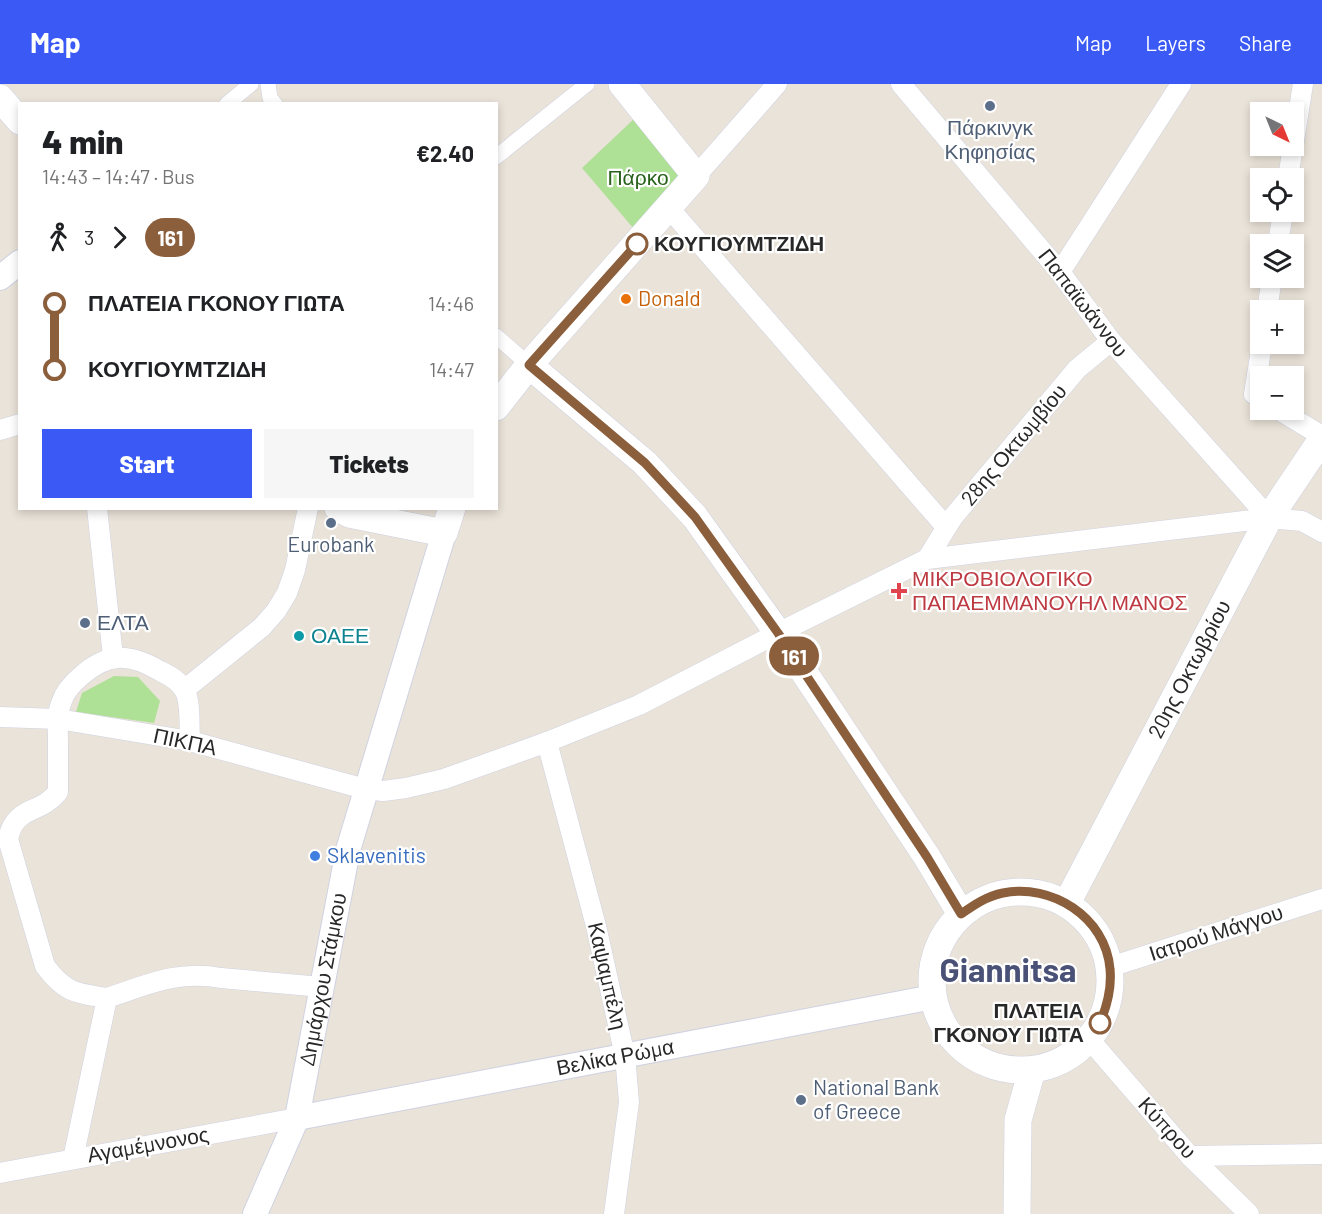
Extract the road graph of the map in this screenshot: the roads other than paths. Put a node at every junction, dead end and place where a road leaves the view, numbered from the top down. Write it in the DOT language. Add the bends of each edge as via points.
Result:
graph roads {
  1 [pos="250,84"];
  2 [pos="268,84"];
  3 [pos="586,84"];
  4 [pos="622,84"];
  5 [pos="777,84"];
  6 [pos="901,84"];
  7 [pos="1180,84"];
  8 [pos="1303,84"];
  9 [pos="0,98"];
  10 [pos="229,102"];
  11 [pos="273,102"];
  12 [pos="18,119"];
  13 [pos="498,155"];
  14 [pos="1290,168"];
  15 [pos="696,176"];
  16 [pos="669,208"];
  17 [pos="18,264"];
  18 [pos="1060,272"];
  19 [pos="0,278"];
  20 [pos="498,338"];
  21 [pos="1111,342"];
  22 [pos="529,365"];
  23 [pos="498,404"];
  24 [pos="1294,420"];
  25 [pos="18,425"];
  26 [pos="0,430"];
  27 [pos="1322,438"];
  28 [pos="97,510"];
  29 [pos="308,510"];
  30 [pos="342,510"];
  31 [pos="1269,518"];
  32 [pos="448,521"];
  33 [pos="946,527"];
  34 [pos="1322,532"];
  35 [pos="927,559"];
  36 [pos="778,633"];
  37 [pos="113,657"];
  38 [pos="184,690"];
  39 [pos="0,717"];
  40 [pos="58,719"];
  41 [pos="190,741"];
  42 [pos="547,742"];
  43 [pos="365,789"];
  44 [pos="1322,899"];
  45 [pos="1067,903"];
  46 [pos="961,914"];
  47 [pos="1110,967"];
  48 [pos="322,987"];
  49 [pos="933,997"];
  50 [pos="107,998"];
  51 [pos="1089,1039"];
  52 [pos="625,1056"];
  53 [pos="1032,1070"];
  54 [pos="297,1118"];
  55 [pos="1322,1154"];
  56 [pos="1190,1156"];
  57 [pos="73,1158"];
  58 [pos="0,1173"];
  59 [pos="255,1214"];
  60 [pos="614,1214"];
  61 [pos="1017,1214"];
  62 [pos="1249,1214"];
  1 -- 10 [label="street"];
  2 -- 11 [label="street"];
  3 -- 13 [label="street"];
  4 -- 15 [label="main road"];
  5 -- 15 [label="street"];
  6 -- 18 [label="street, Παπαϊωάννου"];
  7 -- 18 [label="street"];
  8 -- 14 [label="street"];
  9 -- 12 [label="main road"];
  15 -- 16 [label="main road"];
  16 -- 22 [label="main road"];
  16 -- 33 [label="street"];
  17 -- 19 [label="street"];
  18 -- 21 [label="street, Παπαϊωάννου"];
  20 -- 22 [label="street"];
  21 -- 31 [label="street, Παπαϊωάννου"];
  21 -- 33 [label="street, 28ης Οκτωμβίου" via="1077,369"];
  22 -- 23 [label="main road"];
  22 -- 36 [label="main road" via="653,471 695,517"];
  24 -- 27 [label="street"];
  25 -- 26 [label="street"];
  27 -- 31 [label="main road, 20ης Οκτωβρίου"];
  28 -- 37 [label="street"];
  29 -- 38 [label="street" via="295,570 276,611 262,627"];
  30 -- 32 [label="main road" via="349,514"];
  31 -- 34 [label="street" via="1302,520"];
  31 -- 35 [label="street"];
  31 -- 45 [label="main road, 20ης Οκτωβρίου"];
  32 -- 43 [label="street, Δημάρχου Στάμκου"];
  33 -- 35 [label="street, 28ης Οκτωμβίου"];
  35 -- 36 [label="street, ΠΙΚΠΑ"];
  36 -- 42 [label="street, ΠΙΚΠΑ" via="639,705"];
  36 -- 46 [label="main road"];
  37 -- 38 [label="street" via="144,662 174,679"];
  37 -- 40 [label="street" via="74,682 62,699"];
  38 -- 41 [label="street" via="189,705"];
  39 -- 40 [label="street, ΠΙΚΠΑ"];
  40 -- 41 [label="street, ΠΙΚΠΑ"];
  40 -- 50 [label="street" via="58,792 52,800 15,820 8,839 45,966 54,978 78,994"];
  41 -- 43 [label="street, ΠΙΚΠΑ"];
  42 -- 43 [label="street, ΠΙΚΠΑ" via="444,779 383,791"];
  42 -- 52 [label="street, Καψαμπέλη" via="596,926"];
  43 -- 48 [label="street, Δημάρχου Στάμκου" via="348,850"];
  44 -- 47 [label="street, Ιατρού Μάγγου"];
  45 -- 46 [label="main road" via="1046,894 1002,893"];
  45 -- 47 [label="main road" via="1100,936"];
  46 -- 49 [label="main road" via="936,951"];
  47 -- 51 [label="main road" via="1107,1005"];
  48 -- 50 [label="street" via="189,975 160,980"];
  48 -- 54 [label="street, Δημάρχου Στάμκου"];
  49 -- 52 [label="street, Βελίκα Ρώμα"];
  49 -- 53 [label="main road" via="945,1029 975,1058 1012,1070"];
  50 -- 57 [label="street"];
  51 -- 53 [label="main road" via="1062,1060"];
  51 -- 56 [label="street, Κύπρου"];
  52 -- 54 [label="street, Βελίκα Ρώμα"];
  52 -- 60 [label="street, Καψαμπέλη" via="629,1102"];
  53 -- 61 [label="main road" via="1018,1120"];
  54 -- 57 [label="street, Αγαμέμνονος"];
  54 -- 59 [label="street, Δημάρχου Στάμκου"];
  55 -- 56 [label="street"];
  56 -- 62 [label="street, Κύπρου"];
  57 -- 58 [label="street, Αγαμέμνονος"];
}
